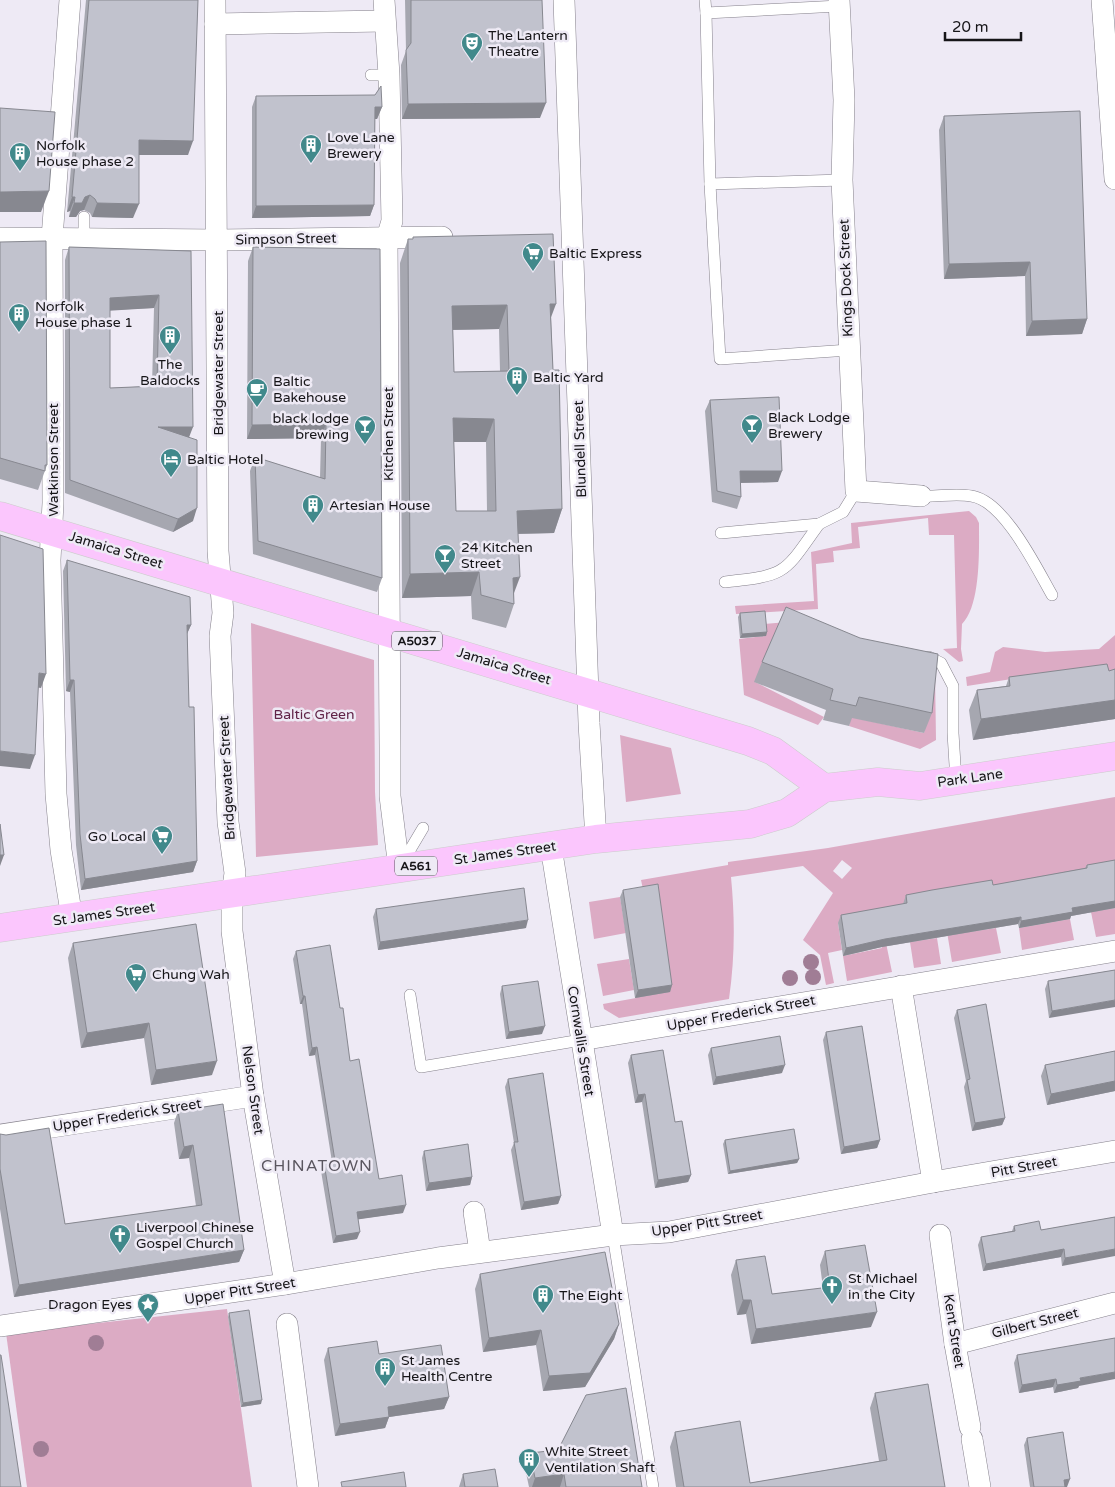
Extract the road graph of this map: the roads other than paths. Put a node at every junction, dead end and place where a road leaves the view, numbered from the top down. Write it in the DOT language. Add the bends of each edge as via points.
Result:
graph roads {
  1 [pos="70,0"];
  2 [pos="215,0"];
  3 [pos="384,0"];
  4 [pos="564,0"];
  5 [pos="705,0"];
  6 [pos="1102,0"];
  7 [pos="839,3"];
  8 [pos="706,13"];
  9 [pos="384,21"];
  10 [pos="215,24"];
  11 [pos="1115,179"];
  12 [pos="842,180"];
  13 [pos="710,184"];
  14 [pos="84,217"];
  15 [pos="466,237"];
  16 [pos="0,238"];
  17 [pos="52,238"];
  18 [pos="84,238"];
  19 [pos="387,238"];
  20 [pos="218,240"];
  21 [pos="849,350"];
  22 [pos="856,491"];
  23 [pos="921,496"];
  24 [pos="0,516"];
  25 [pos="819,524"];
  26 [pos="52,531"];
  27 [pos="721,533"];
  28 [pos="725,582"];
  29 [pos="222,583"];
  30 [pos="1052,595"];
  31 [pos="389,632"];
  32 [pos="929,657"];
  33 [pos="588,692"];
  34 [pos="1115,756"];
  35 [pos="956,781"];
  36 [pos="824,788"];
  37 [pos="423,828"];
  38 [pos="596,839"];
  39 [pos="551,847"];
  40 [pos="399,868"];
  41 [pos="232,895"];
  42 [pos="72,918"];
  43 [pos="0,928"];
  44 [pos="1115,951"];
  45 [pos="901,986"];
  46 [pos="410,995"];
  47 [pos="581,1040"];
  48 [pos="253,1096"];
  49 [pos="0,1135"];
  50 [pos="1115,1151"];
  51 [pos="933,1182"];
  52 [pos="474,1212"];
  53 [pos="613,1234"];
  54 [pos="940,1235"];
  55 [pos="480,1252"];
  56 [pos="285,1284"];
  57 [pos="1115,1303"];
  58 [pos="287,1324"];
  59 [pos="0,1326"];
  60 [pos="955,1344"];
  61 [pos="308,1487"];
  62 [pos="653,1487"];
  63 [pos="980,1487"];
  1 -- 17 [label="street, Watkinson Street"];
  2 -- 10 [label="street, Bridgewater Street"];
  3 -- 9 [label="street, Kitchen Street"];
  4 -- 33 [label="street, Blundell Street" via="563,235"];
  5 -- 8 [label="lane"];
  6 -- 11 [label="street"];
  7 -- 8 [label="lane"];
  7 -- 12 [label="street, Kings Dock Street" via="844,100"];
  8 -- 13 [label="lane"];
  9 -- 10 [label="street"];
  9 -- 19 [label="street, Kitchen Street" via="380,75 392,221"];
  10 -- 20 [label="street, Bridgewater Street"];
  12 -- 13 [label="lane"];
  12 -- 21 [label="street, Kings Dock Street"];
  13 -- 21 [label="lane" via="720,358"];
  14 -- 18 [label="lane"];
  15 -- 19 [label="street, Simpson Street"];
  16 -- 17 [label="street, Simpson Street"];
  17 -- 18 [label="street, Simpson Street"];
  17 -- 26 [label="street, Watkinson Street"];
  18 -- 20 [label="street, Simpson Street"];
  19 -- 20 [label="street, Simpson Street"];
  19 -- 31 [label="street, Kitchen Street"];
  20 -- 29 [label="street, Bridgewater Street" via="218,551"];
  21 -- 22 [label="street, Kings Dock Street"];
  22 -- 23 [label="street"];
  22 -- 25 [label="lane" via="844,512"];
  23 -- 30 [label="lane" via="972,496 995,509 1024,544"];
  24 -- 26 [label="main road, Jamaica Street / A5037"];
  25 -- 27 [label="lane"];
  25 -- 28 [label="lane" via="782,572 770,577"];
  26 -- 29 [label="main road, Jamaica Street / A5037"];
  26 -- 42 [label="street, Watkinson Street" via="56,794"];
  29 -- 31 [label="main road, Jamaica Street / A5037"];
  29 -- 41 [label="street, Bridgewater Street" via="220,636 228,822 235,873"];
  31 -- 33 [label="main road, Jamaica Street / A5037"];
  31 -- 40 [label="street, Kitchen Street" via="390,796"];
  32 -- 35 [label="lane" via="941,664 954,686"];
  33 -- 36 [label="main road, Jamaica Street / A5037" via="748,740 773,751"];
  33 -- 38 [label="street, Blundell Street"];
  34 -- 35 [label="main road, Park Lane"];
  35 -- 36 [label="main road, Park Lane" via="908,786 878,782"];
  36 -- 38 [label="main road, St James Street / A561" via="787,812 750,824"];
  37 -- 40 [label="lane"];
  38 -- 39 [label="main road, St James Street / A561"];
  39 -- 40 [label="main road, St James Street / A561"];
  39 -- 47 [label="street, Cornwallis Street"];
  40 -- 41 [label="main road, St James Street / A561"];
  41 -- 42 [label="main road, St James Street / A561"];
  41 -- 48 [label="street, Nelson Street" via="232,930"];
  42 -- 43 [label="main road, St James Street / A561"];
  44 -- 45 [label="street, Upper Frederick Street"];
  45 -- 47 [label="street, Upper Frederick Street"];
  45 -- 51 [label="street"];
  46 -- 47 [label="lane" via="420,1067"];
  47 -- 53 [label="street, Cornwallis Street"];
  48 -- 49 [label="street, Upper Frederick Street"];
  48 -- 56 [label="street, Nelson Street"];
  50 -- 51 [label="street, Pitt Street"];
  51 -- 53 [label="street, Upper Pitt Street" via="670,1232"];
  52 -- 55 [label="street"];
  53 -- 55 [label="street, Upper Pitt Street"];
  53 -- 62 [label="lane"];
  54 -- 60 [label="street, Kent Street"];
  55 -- 56 [label="street, Upper Pitt Street"];
  56 -- 59 [label="street, Upper Pitt Street"];
  57 -- 60 [label="street, Gilbert Street"];
  58 -- 61 [label="street"];
  60 -- 63 [label="street, Kent Street"];
}
